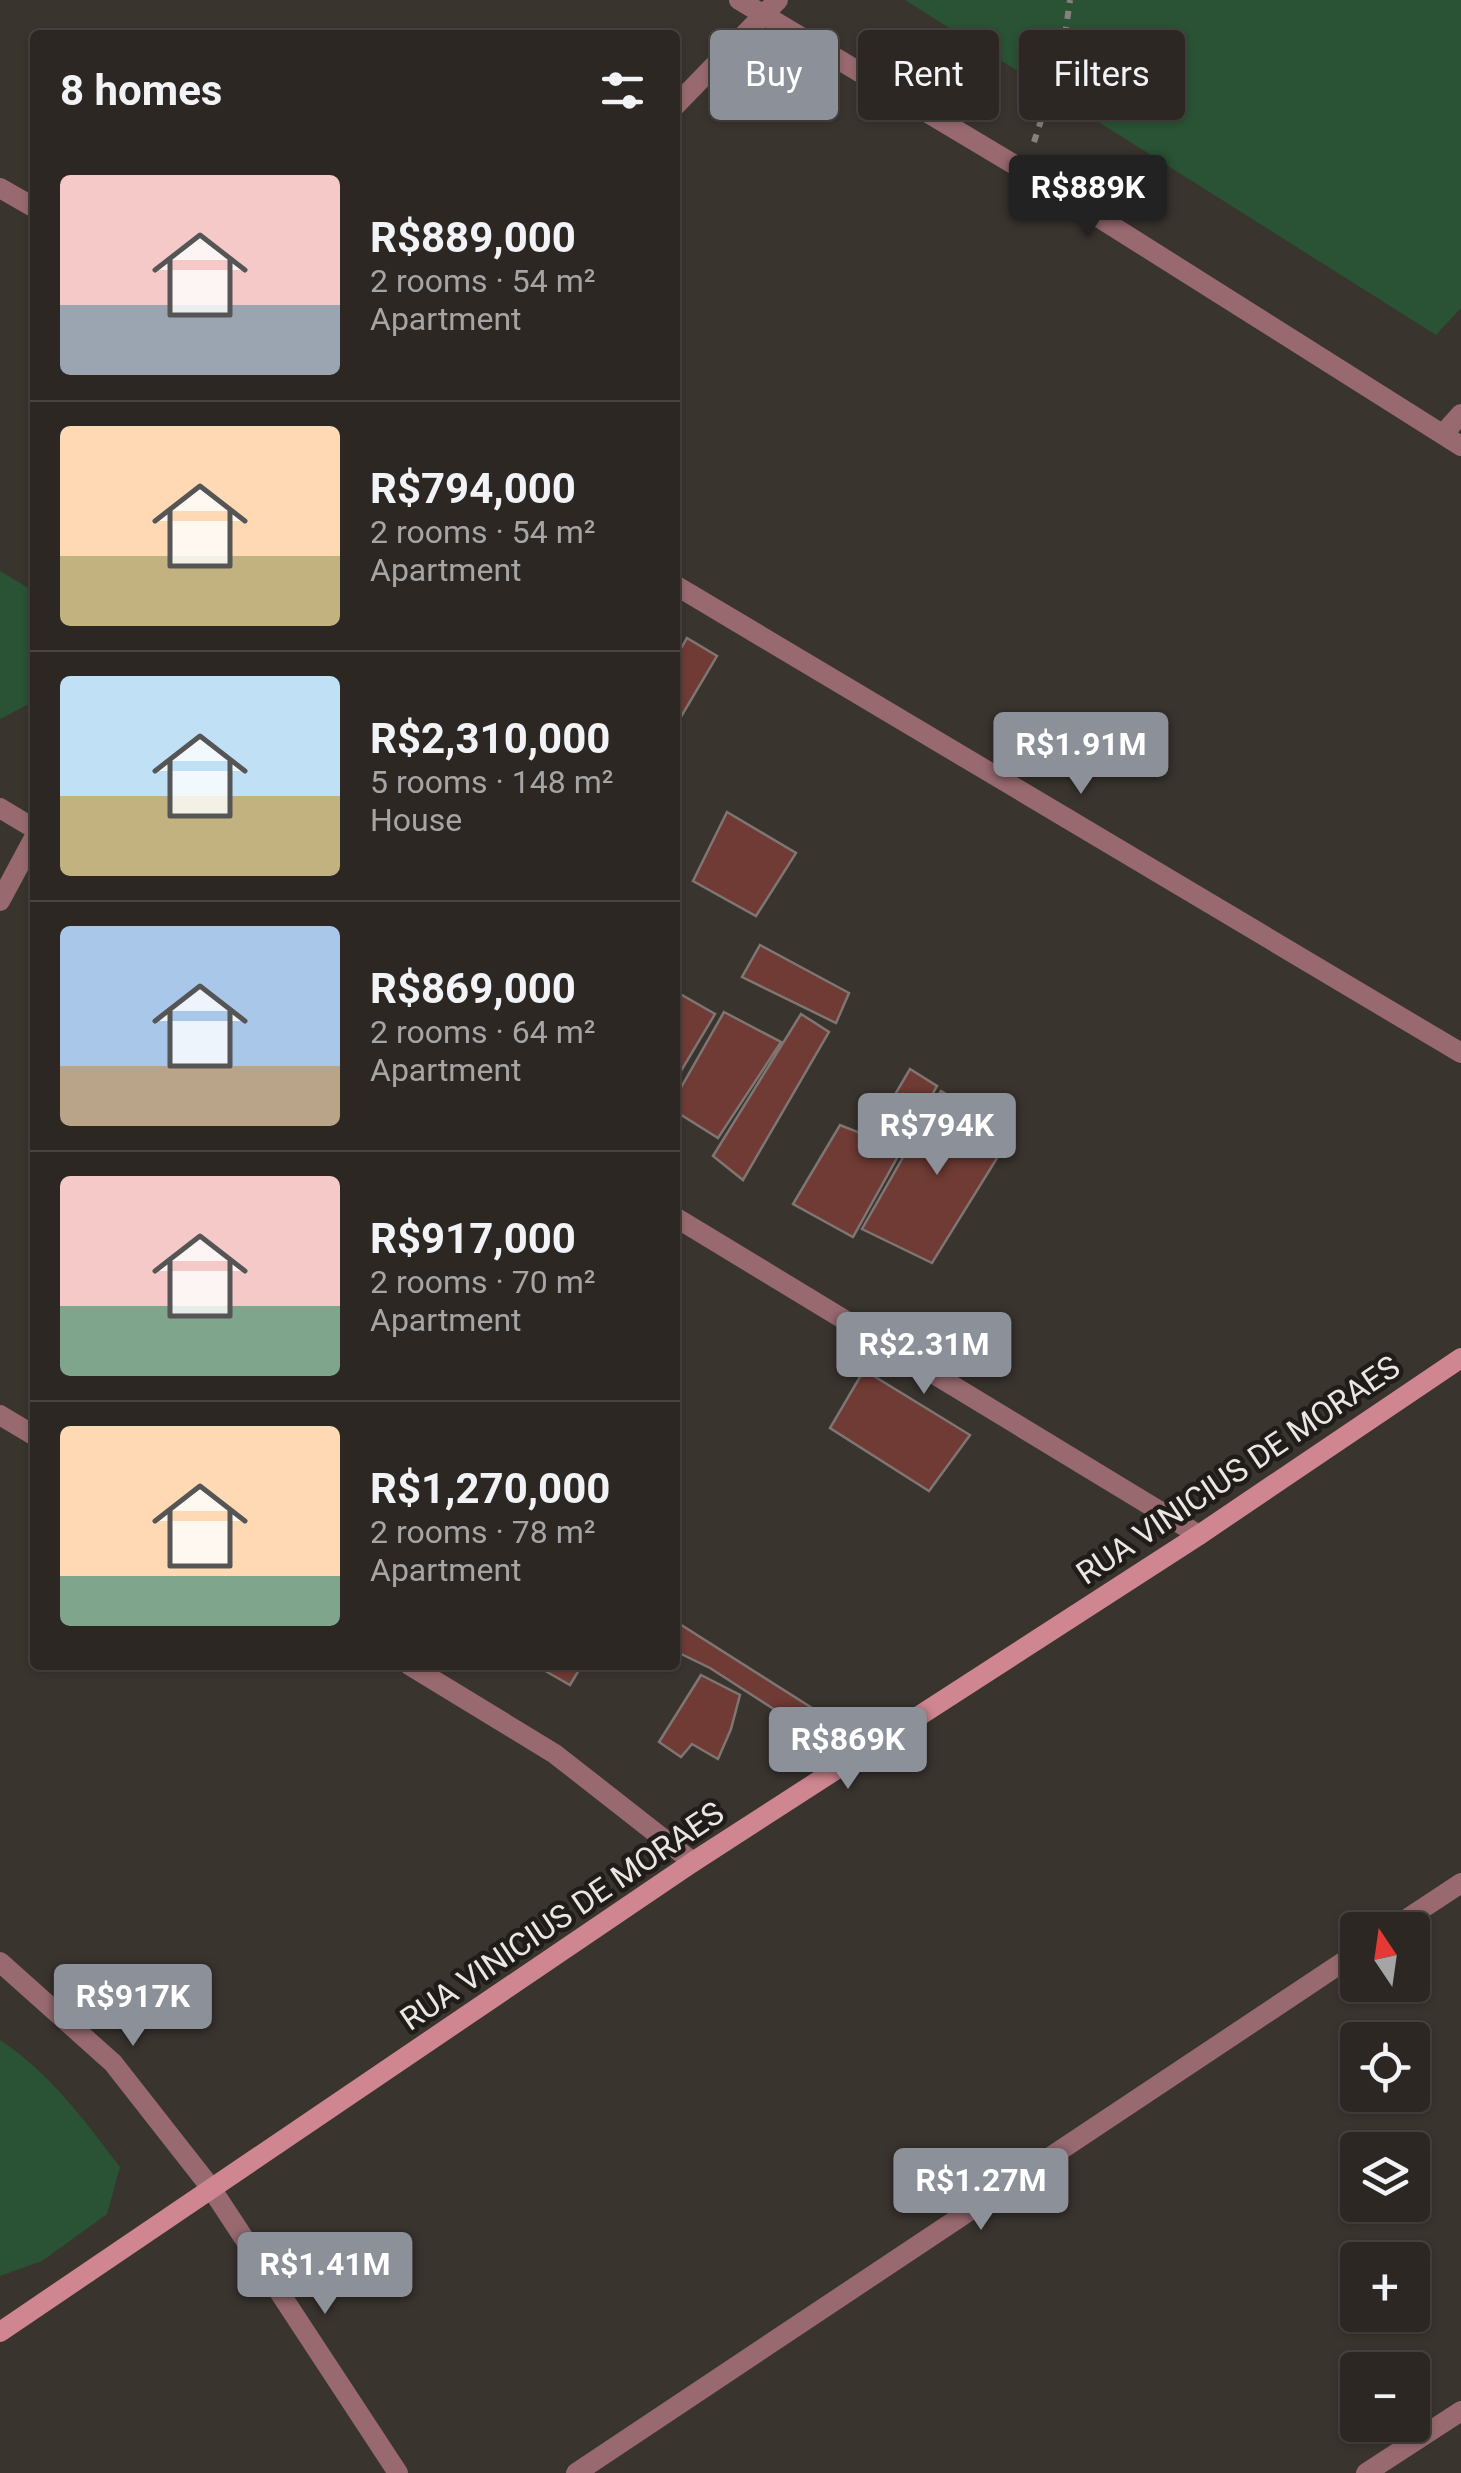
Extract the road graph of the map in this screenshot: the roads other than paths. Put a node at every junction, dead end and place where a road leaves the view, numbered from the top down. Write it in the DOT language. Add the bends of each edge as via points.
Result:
graph roads {
  1 [pos="739,0"];
  2 [pos="772,8"];
  3 [pos="680,101"];
  4 [pos="0,188"];
  5 [pos="30,205"];
  6 [pos="1461,414"];
  7 [pos="1452,439"];
  8 [pos="680,588"];
  9 [pos="0,808"];
  10 [pos="30,829"];
  11 [pos="30,843"];
  12 [pos="0,901"];
  13 [pos="1461,1053"];
  14 [pos="680,1220"];
  15 [pos="1461,1358"];
  16 [pos="0,1415"];
  17 [pos="30,1433"];
  18 [pos="1199,1534"];
  19 [pos="417,1670"];
  20 [pos="694,1862"];
  21 [pos="1461,1883"];
  22 [pos="1417,1912"];
  23 [pos="0,1962"];
  24 [pos="1340,1964"];
  25 [pos="211,2188"];
  26 [pos="0,2332"];
  27 [pos="1461,2411"];
  28 [pos="398,2473"];
  29 [pos="576,2473"];
  30 [pos="1366,2473"];
  1 -- 2 [label="street"];
  2 -- 3 [label="street"];
  2 -- 7 [label="street"];
  4 -- 5 [label="street"];
  6 -- 7 [label="street"];
  8 -- 13 [label="street"];
  9 -- 10 [label="street"];
  11 -- 12 [label="street"];
  14 -- 18 [label="street"];
  15 -- 18 [label="street, RUA VINICIUS DE MORAES"];
  16 -- 17 [label="street"];
  18 -- 20 [label="street, RUA VINICIUS DE MORAES"];
  19 -- 20 [label="street" via="556,1754"];
  20 -- 25 [label="street, RUA VINICIUS DE MORAES"];
  21 -- 22 [label="street"];
  23 -- 25 [label="street" via="112,2063"];
  24 -- 29 [label="street"];
  25 -- 26 [label="street, RUA VINICIUS DE MORAES"];
  25 -- 28 [label="street"];
  27 -- 30 [label="street"];
}
